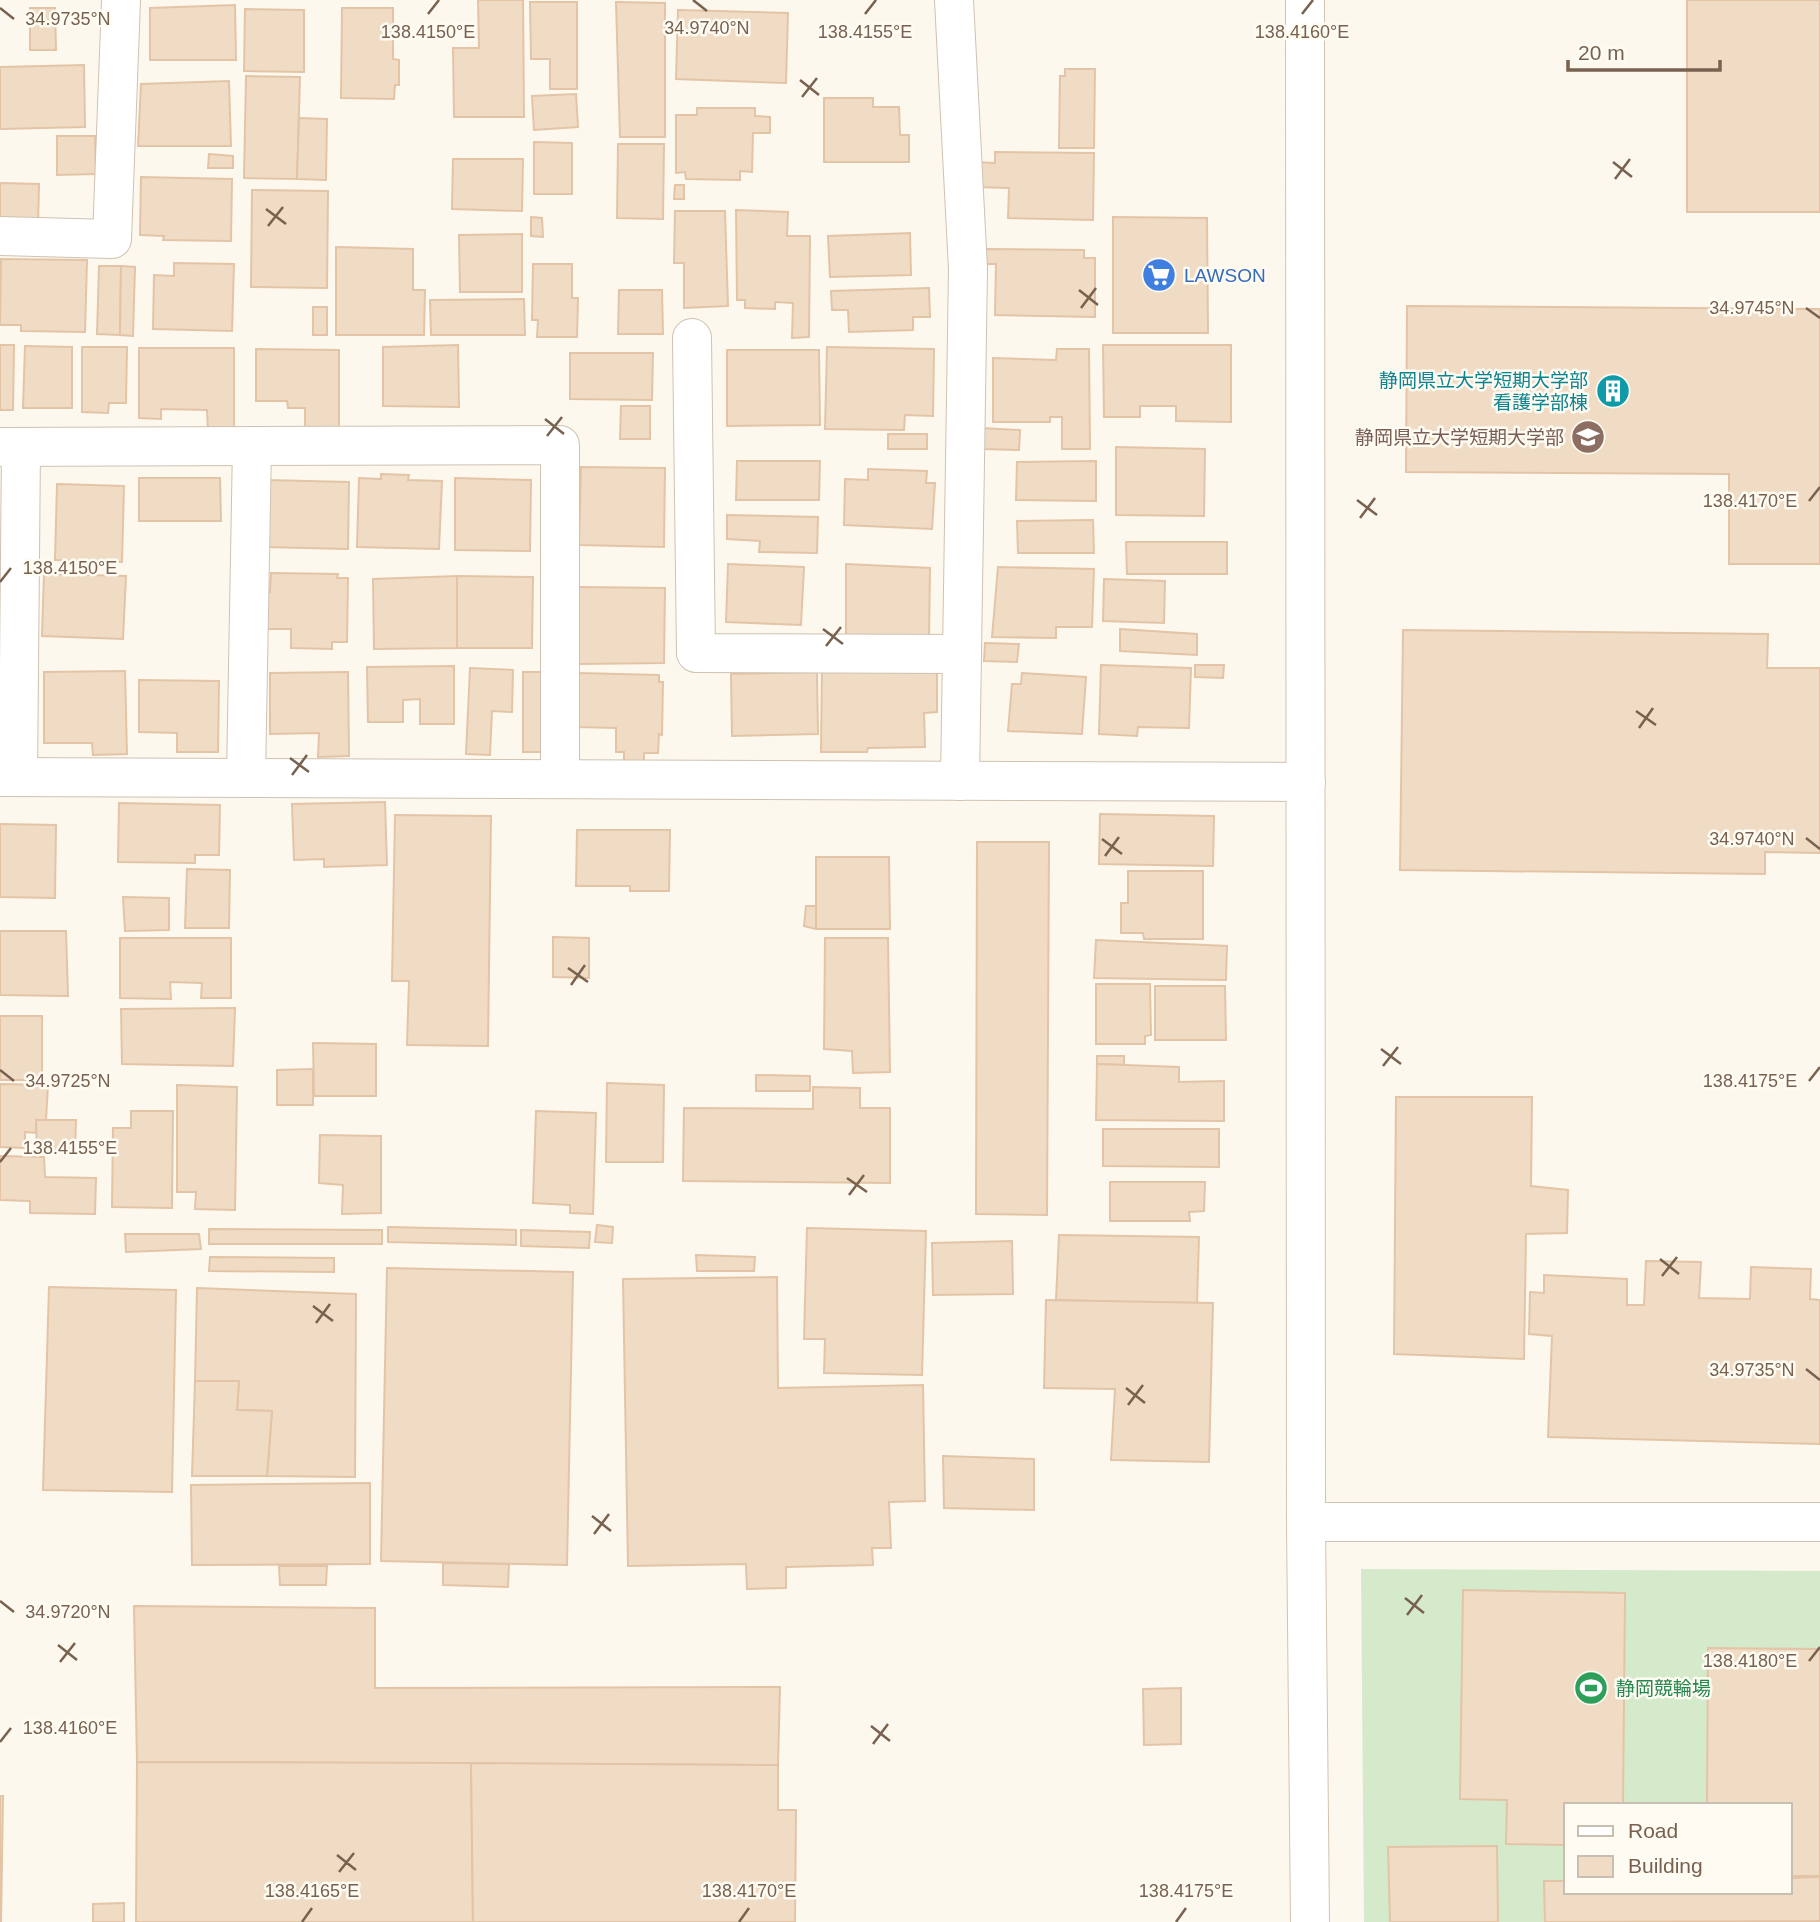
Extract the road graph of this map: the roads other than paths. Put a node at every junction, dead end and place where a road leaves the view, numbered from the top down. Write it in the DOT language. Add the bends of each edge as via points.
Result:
graph roads {
  1 [pos="121,0"];
  2 [pos="954,0"];
  3 [pos="1305,0"];
  4 [pos="0,236"];
  5 [pos="692,338"];
  6 [pos="252,446"];
  7 [pos="11,447"];
  8 [pos="962,654"];
  9 [pos="9,777"];
  10 [pos="246,778"];
  11 [pos="561,779"];
  12 [pos="960,781"];
  13 [pos="1306,782"];
  14 [pos="1306,1522"];
  15 [pos="1820,1522"];
  16 [pos="1310,1922"];
  1 -- 4 [label="street" via="112,239"];
  2 -- 8 [label="street" via="968,269"];
  3 -- 13 [label="street"];
  5 -- 8 [label="street" via="696,653"];
  6 -- 7 [label="street"];
  6 -- 10 [label="street"];
  6 -- 11 [label="street" via="560,445"];
  7 -- 9 [label="street"];
  8 -- 12 [label="street"];
  9 -- 10 [label="street"];
  10 -- 11 [label="street"];
  11 -- 12 [label="street"];
  12 -- 13 [label="street"];
  13 -- 14 [label="street"];
  14 -- 15 [label="street"];
  14 -- 16 [label="street"];
}
